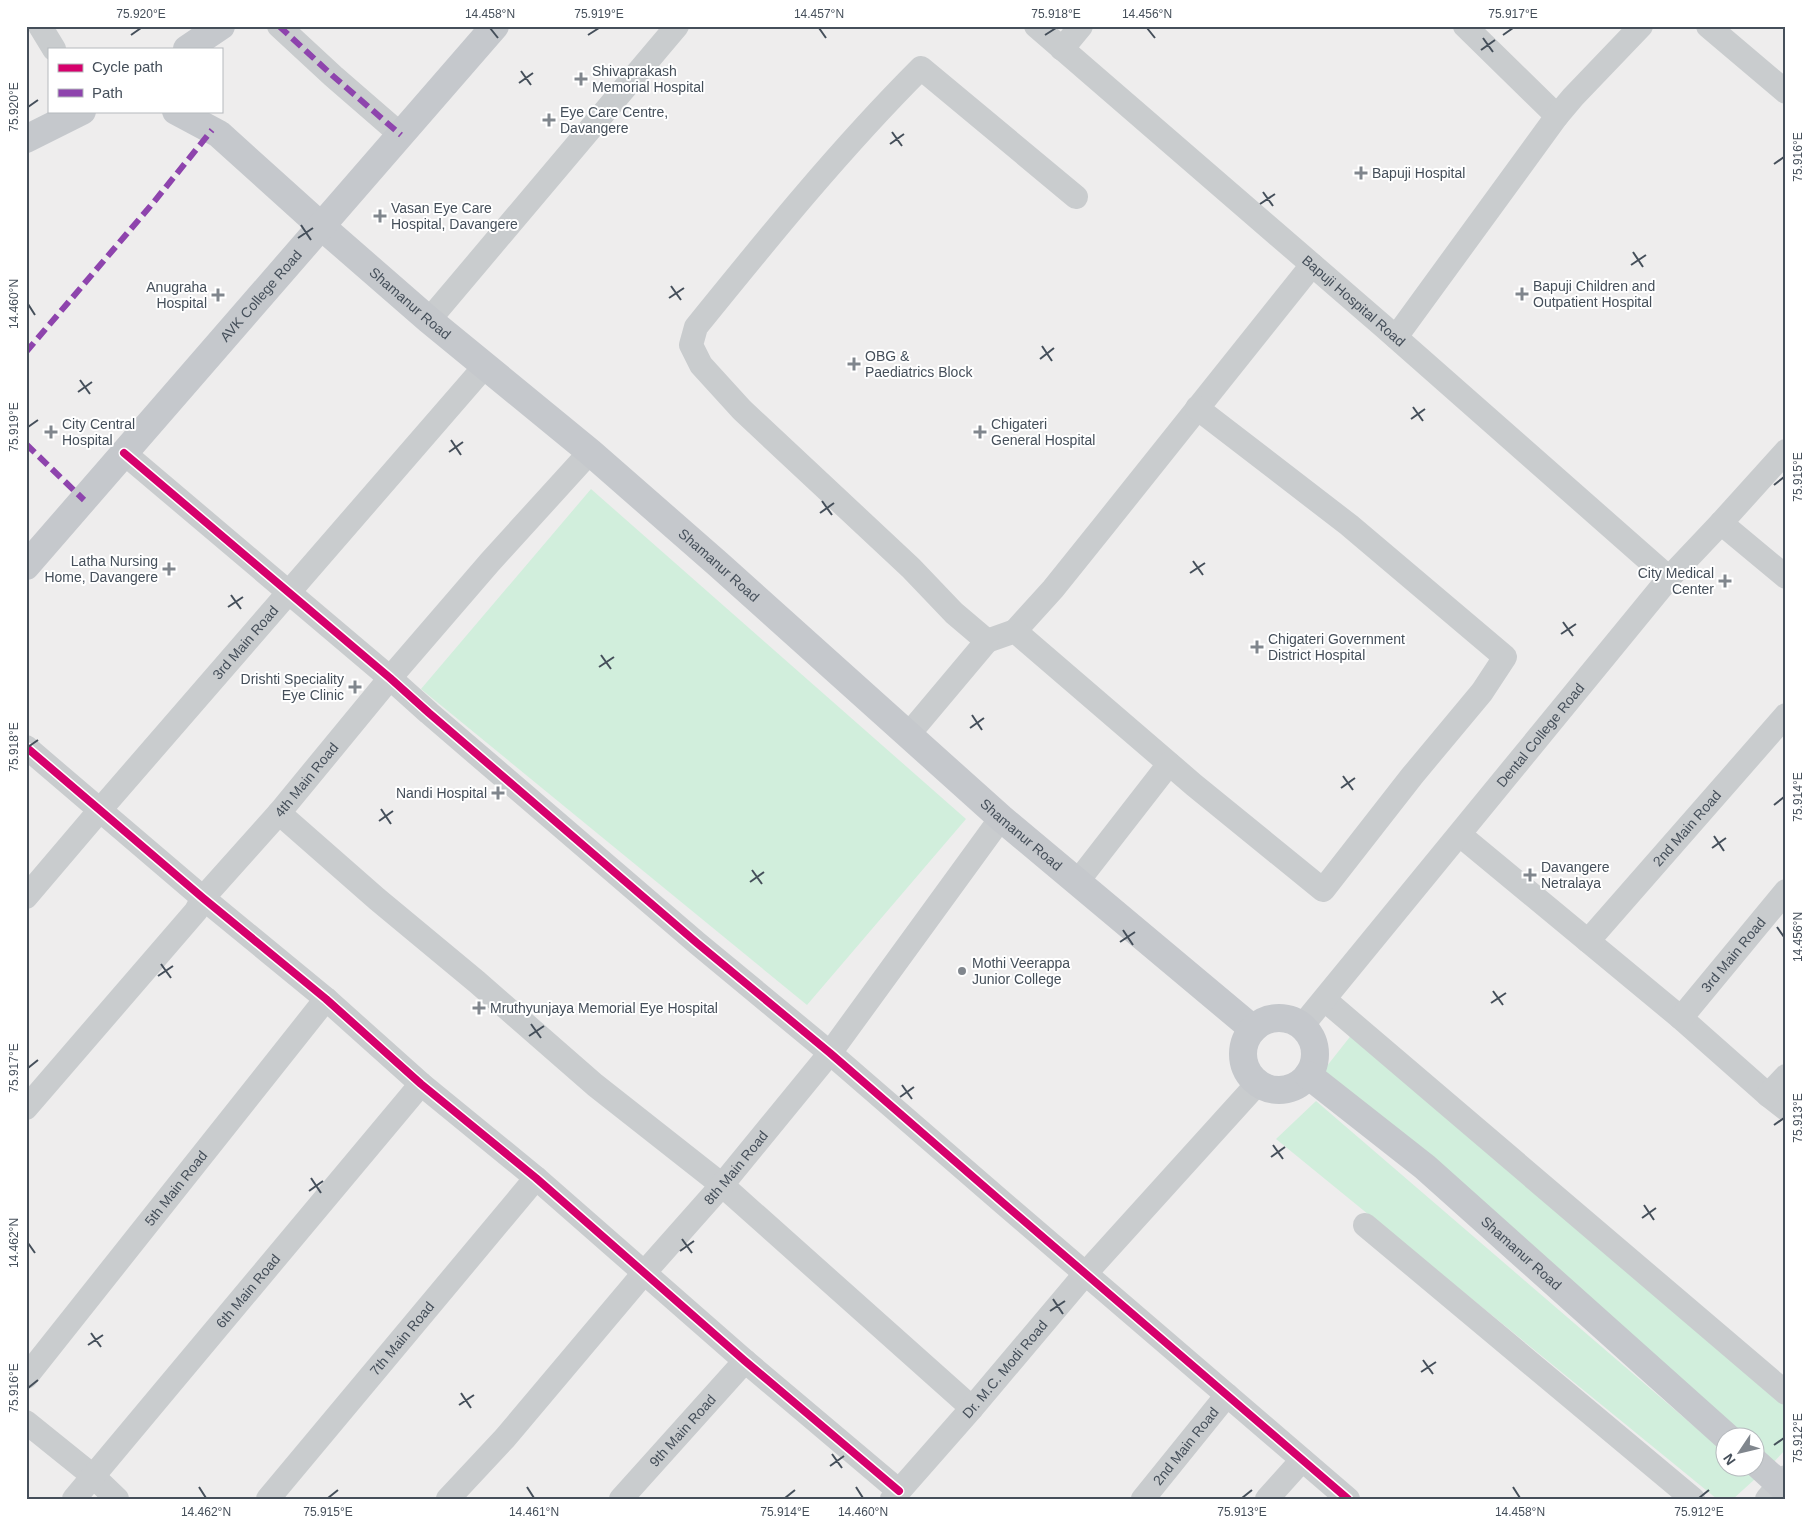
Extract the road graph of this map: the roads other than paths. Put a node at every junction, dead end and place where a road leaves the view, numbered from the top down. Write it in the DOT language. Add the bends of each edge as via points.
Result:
graph roads {
  1 [pos="40,26"];
  2 [pos="221,26"];
  3 [pos="279,26"];
  4 [pos="495,26"];
  5 [pos="677,26"];
  6 [pos="1036,26"];
  7 [pos="1081,26"];
  8 [pos="1464,26"];
  9 [pos="1641,26"];
  10 [pos="1720,30"];
  11 [pos="53,48"];
  12 [pos="188,48"];
  13 [pos="1062,49"];
  14 [pos="1786,92"];
  15 [pos="80,112"];
  16 [pos="178,112"];
  17 [pos="1558,116"];
  18 [pos="401,135"];
  19 [pos="26,139"];
  20 [pos="1076,197"];
  21 [pos="321,226"];
  22 [pos="1312,265"];
  23 [pos="429,320"];
  24 [pos="1396,337"];
  25 [pos="485,366"];
  26 [pos="1197,408"];
  27 [pos="1786,451"];
  28 [pos="590,452"];
  29 [pos="124,453"];
  30 [pos="1721,523"];
  31 [pos="26,566"];
  32 [pos="1786,577"];
  33 [pos="1669,578"];
  34 [pos="289,592"];
  35 [pos="1015,631"];
  36 [pos="987,641"];
  37 [pos="390,678"];
  38 [pos="1786,715"];
  39 [pos="908,735"];
  40 [pos="26,747"];
  41 [pos="1169,764"];
  42 [pos="100,810"];
  43 [pos="278,813"];
  44 [pos="1001,818"];
  45 [pos="1460,835"];
  46 [pos="1078,881"];
  47 [pos="1786,891"];
  48 [pos="26,898"];
  49 [pos="203,898"];
  50 [pos="1588,941"];
  51 [pos="326,999"];
  52 [pos="1325,1000"];
  53 [pos="1681,1018"];
  54 [pos="1302,1026"];
  55 [pos="1253,1029"];
  56 [pos="830,1053"];
  57 [pos="1308,1074"];
  58 [pos="1786,1076"];
  59 [pos="1258,1083"];
  60 [pos="421,1084"];
  61 [pos="1777,1102"];
  62 [pos="26,1108"];
  63 [pos="536,1178"];
  64 [pos="722,1186"];
  65 [pos="1365,1225"];
  66 [pos="644,1274"];
  67 [pos="1085,1274"];
  68 [pos="745,1361"];
  69 [pos="26,1377"];
  70 [pos="1786,1392"];
  71 [pos="1227,1395"];
  72 [pos="972,1408"];
  73 [pos="26,1422"];
  74 [pos="1717,1428"];
  75 [pos="1302,1460"];
  76 [pos="1764,1471"];
  77 [pos="93,1476"];
  78 [pos="1780,1487"];
  79 [pos="895,1495"];
  80 [pos="74,1499"];
  81 [pos="117,1499"];
  82 [pos="268,1499"];
  83 [pos="448,1499"];
  84 [pos="621,1499"];
  85 [pos="1143,1499"];
  86 [pos="1267,1499"];
  87 [pos="1348,1499"];
  88 [pos="1693,1499"];
  1 -- 11 [label="street"];
  2 -- 12 [label="main road"];
  3 -- 18 [label="street"];
  4 -- 18 [label="main road, AVK College Road"];
  5 -- 23 [label="street"];
  6 -- 13 [label="street, Bapuji Hospital Road"];
  7 -- 13 [label="street"];
  8 -- 17 [label="street"];
  9 -- 17 [label="street"];
  10 -- 14 [label="street"];
  13 -- 22 [label="street, Bapuji Hospital Road"];
  15 -- 19 [label="main road"];
  16 -- 21 [label="main road, Shamanur Road" via="219,134"];
  17 -- 24 [label="street"];
  18 -- 21 [label="main road, AVK College Road"];
  20 -- 36 [label="street" via="922,68 845,148 755,255 696,327 691,345 701,365 742,410"];
  21 -- 23 [label="main road, Shamanur Road"];
  21 -- 29 [label="main road, AVK College Road"];
  22 -- 24 [label="street, Bapuji Hospital Road"];
  22 -- 26 [label="street"];
  23 -- 25 [label="main road, Shamanur Road"];
  24 -- 33 [label="street, Bapuji Hospital Road"];
  25 -- 28 [label="main road, Shamanur Road"];
  25 -- 34 [label="street, 3rd Main Road"];
  26 -- 35 [label="street" via="1059,582"];
  26 -- 41 [label="street" via="1348,525 1505,657 1482,692 1323,890"];
  27 -- 30 [label="street, Dental College Road"];
  28 -- 37 [label="street, 4th Main Road"];
  28 -- 39 [label="main road, Shamanur Road"];
  29 -- 31 [label="main road, AVK College Road"];
  29 -- 34 [label="street"];
  30 -- 32 [label="street"];
  30 -- 33 [label="street, Dental College Road"];
  33 -- 45 [label="street, Dental College Road"];
  34 -- 37 [label="street"];
  34 -- 42 [label="street, 3rd Main Road"];
  35 -- 36 [label="street"];
  35 -- 41 [label="street"];
  36 -- 39 [label="street"];
  37 -- 43 [label="street, 4th Main Road"];
  37 -- 56 [label="street"];
  38 -- 50 [label="street, 2nd Main Road"];
  39 -- 44 [label="main road, Shamanur Road"];
  40 -- 42 [label="street"];
  41 -- 46 [label="street"];
  42 -- 48 [label="street, 3rd Main Road"];
  42 -- 49 [label="street"];
  43 -- 49 [label="street, 4th Main Road"];
  43 -- 64 [label="street" via="595,1085"];
  44 -- 46 [label="main road, Shamanur Road"];
  44 -- 56 [label="street, 8th Main Road"];
  45 -- 50 [label="street"];
  45 -- 52 [label="street, Dental College Road"];
  46 -- 55 [label="main road, Shamanur Road"];
  47 -- 53 [label="street, 3rd Main Road"];
  49 -- 51 [label="street"];
  49 -- 62 [label="street, 4th Main Road" via="196,911"];
  50 -- 53 [label="street"];
  51 -- 60 [label="street"];
  51 -- 69 [label="street, 5th Main Road"];
  52 -- 54 [label="street, Dental College Road"];
  52 -- 70 [label="street"];
  53 -- 61 [label="street"];
  54 -- 55 [label="main road" via="1278,1018 1268,1019"];
  54 -- 57 [label="main road" via="1315,1049 1315,1060"];
  55 -- 59 [label="main road" via="1246,1040 1243,1060 1251,1077"];
  56 -- 64 [label="street, 8th Main Road"];
  56 -- 67 [label="street"];
  57 -- 59 [label="main road" via="1301,1083 1284,1090 1266,1088"];
  57 -- 74 [label="main road, Shamanur Road" via="1425,1166"];
  58 -- 61 [label="street"];
  59 -- 67 [label="street, Dr. M.C. Modi Road"];
  60 -- 63 [label="street"];
  60 -- 77 [label="street, 6th Main Road"];
  63 -- 66 [label="street"];
  63 -- 82 [label="street, 7th Main Road"];
  64 -- 66 [label="street, 8th Main Road"];
  64 -- 72 [label="street"];
  65 -- 88 [label="street"];
  66 -- 68 [label="street"];
  66 -- 83 [label="street, 8th Main Road" via="505,1438"];
  67 -- 71 [label="street"];
  67 -- 72 [label="street, Dr. M.C. Modi Road"];
  68 -- 79 [label="street"];
  68 -- 84 [label="street, 9th Main Road"];
  71 -- 75 [label="street"];
  71 -- 85 [label="street, 2nd Main Road"];
  72 -- 79 [label="street, Dr. M.C. Modi Road"];
  73 -- 77 [label="street"];
  75 -- 86 [label="street"];
  75 -- 87 [label="street"];
  76 -- 78 [label="main road"];
  77 -- 80 [label="street, 6th Main Road"];
  77 -- 81 [label="street"];
}
